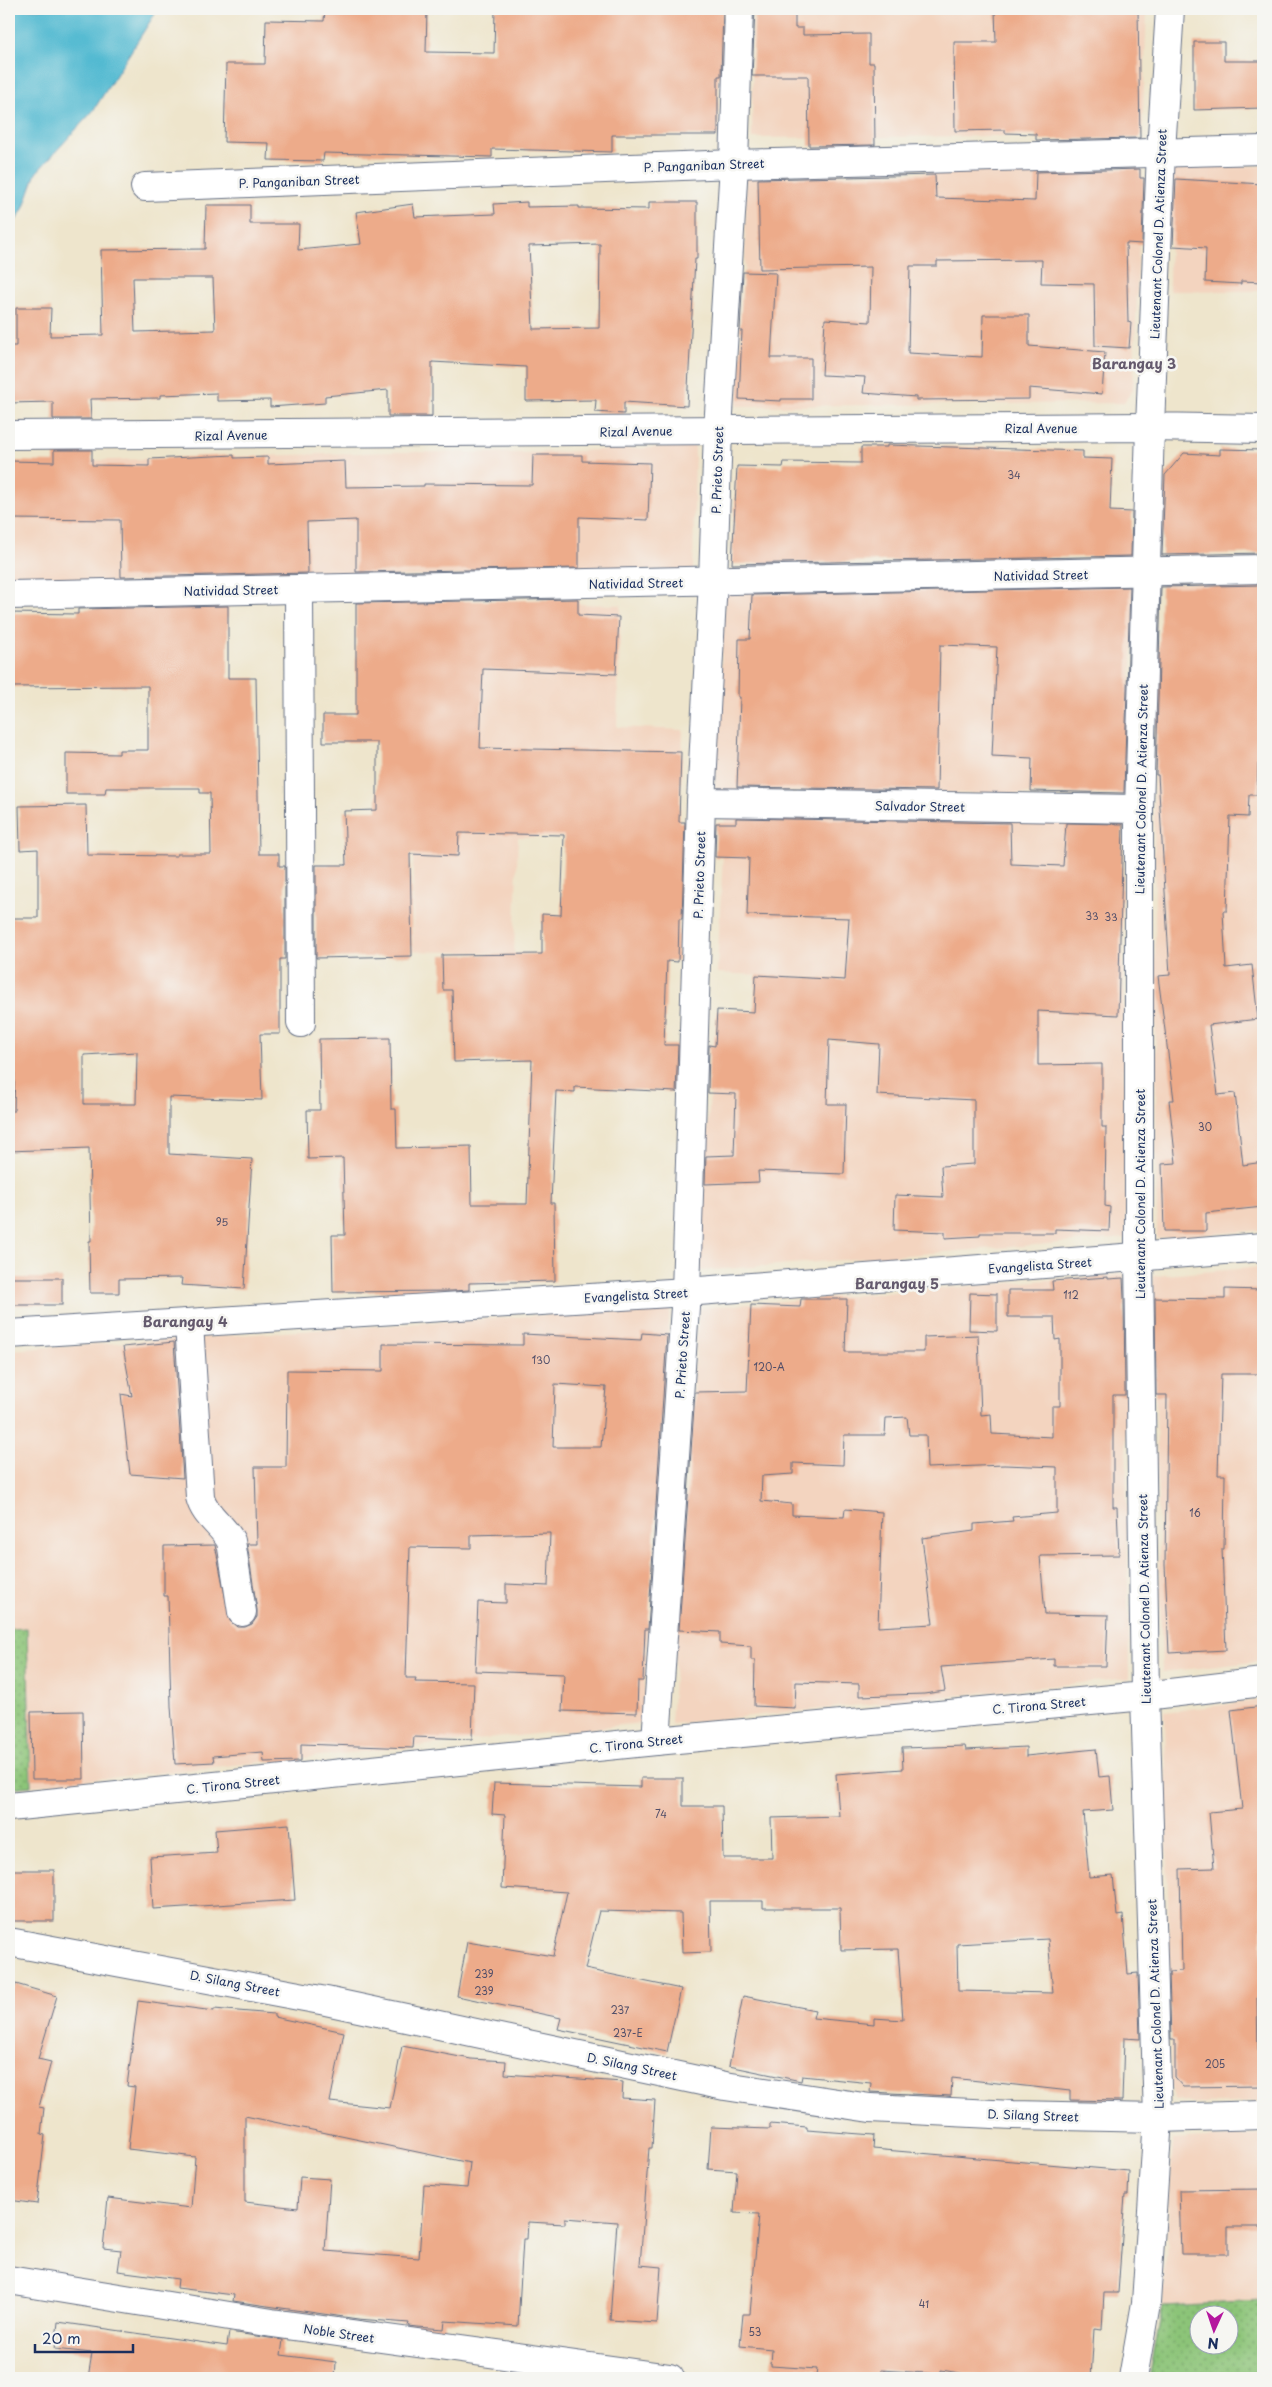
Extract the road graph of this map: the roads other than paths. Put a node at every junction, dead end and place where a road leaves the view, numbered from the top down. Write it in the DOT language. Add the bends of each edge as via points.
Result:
graph roads {
  1 [pos="738,9"];
  2 [pos="1170,9"];
  3 [pos="1263,150"];
  4 [pos="1161,151"];
  5 [pos="734,164"];
  6 [pos="145,187"];
  7 [pos="1150,427"];
  8 [pos="1263,429"];
  9 [pos="718,430"];
  10 [pos="9,435"];
  11 [pos="1263,569"];
  12 [pos="1146,573"];
  13 [pos="713,580"];
  14 [pos="299,589"];
  15 [pos="9,595"];
  16 [pos="701,802"];
  17 [pos="1139,808"];
  18 [pos="301,1023"];
  19 [pos="1263,1247"];
  20 [pos="1139,1258"];
  21 [pos="686,1292"];
  22 [pos="189,1324"];
  23 [pos="9,1334"];
  24 [pos="242,1612"];
  25 [pos="1263,1682"];
  26 [pos="1145,1696"];
  27 [pos="656,1741"];
  28 [pos="9,1808"];
  29 [pos="9,1942"];
  30 [pos="1263,2115"];
  31 [pos="1158,2118"];
  32 [pos="9,2280"];
  33 [pos="670,2378"];
  34 [pos="1133,2378"];
  1 -- 5 [label="street, P. Prieto Street"];
  2 -- 4 [label="street, Lieutenant Colonel D. Atienza Street"];
  3 -- 4 [label="street, P. Panganiban Street"];
  4 -- 5 [label="street, P. Panganiban Street"];
  4 -- 7 [label="street, Lieutenant Colonel D. Atienza Street"];
  5 -- 6 [label="street, P. Panganiban Street"];
  5 -- 9 [label="street, P. Prieto Street"];
  7 -- 8 [label="street, Rizal Avenue"];
  7 -- 9 [label="street, Rizal Avenue"];
  7 -- 12 [label="street, Lieutenant Colonel D. Atienza Street"];
  9 -- 10 [label="street, Rizal Avenue"];
  9 -- 13 [label="street, P. Prieto Street"];
  11 -- 12 [label="street, Natividad Street"];
  12 -- 13 [label="street, Natividad Street"];
  12 -- 17 [label="street, Lieutenant Colonel D. Atienza Street"];
  13 -- 14 [label="street, Natividad Street"];
  13 -- 16 [label="street, P. Prieto Street"];
  14 -- 15 [label="street, Natividad Street"];
  14 -- 18 [label="street"];
  16 -- 17 [label="street, Salvador Street"];
  16 -- 21 [label="street, P. Prieto Street"];
  17 -- 20 [label="street, Lieutenant Colonel D. Atienza Street"];
  19 -- 20 [label="street, Evangelista Street"];
  20 -- 21 [label="street, Evangelista Street"];
  20 -- 26 [label="street, Lieutenant Colonel D. Atienza Street"];
  21 -- 22 [label="street, Evangelista Street"];
  21 -- 27 [label="street, P. Prieto Street"];
  22 -- 23 [label="street, Evangelista Street"];
  22 -- 24 [label="street" via="200,1497 205,1510 231,1541"];
  25 -- 26 [label="street, C. Tirona Street"];
  26 -- 27 [label="street, C. Tirona Street"];
  26 -- 31 [label="street, Lieutenant Colonel D. Atienza Street"];
  27 -- 28 [label="street, C. Tirona Street"];
  29 -- 31 [label="street, D. Silang Street" via="326,2001 744,2089 870,2108"];
  30 -- 31 [label="street, D. Silang Street"];
  31 -- 34 [label="street, Lieutenant Colonel D. Atienza Street" via="1146,2303"];
  32 -- 33 [label="street, Noble Street" via="272,2323"];
}
